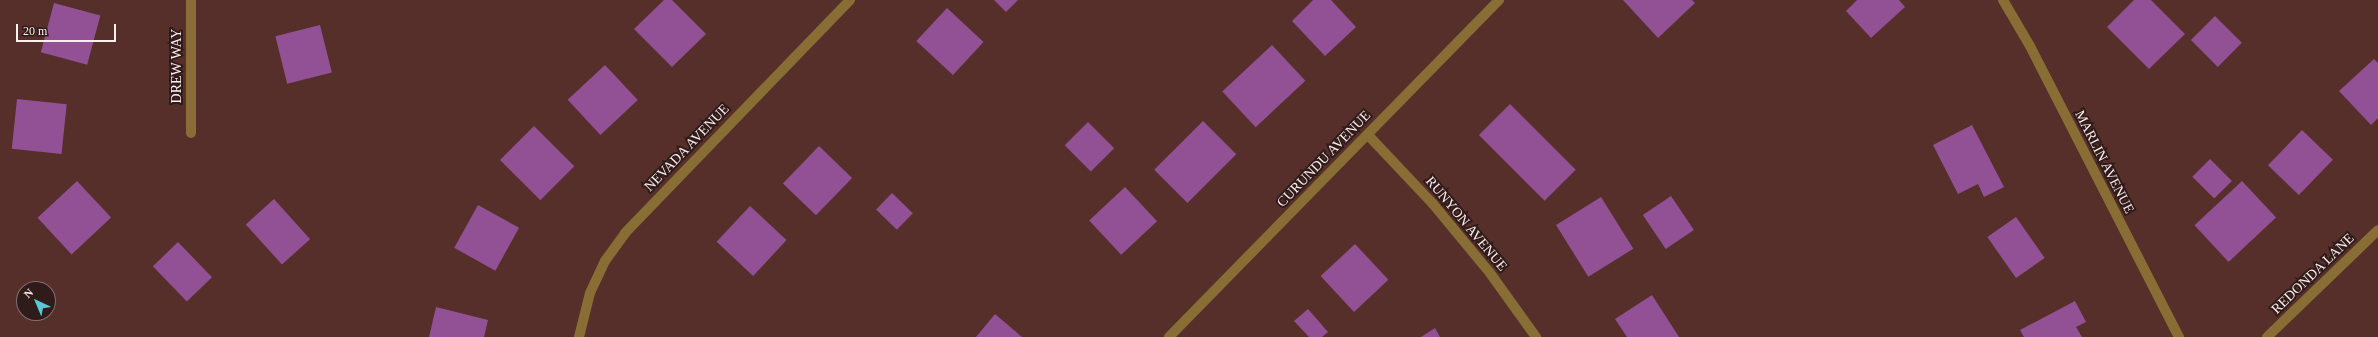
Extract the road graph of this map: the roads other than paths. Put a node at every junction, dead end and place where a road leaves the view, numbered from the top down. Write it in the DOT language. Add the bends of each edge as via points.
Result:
graph roads {
  1 [pos="191,0"];
  2 [pos="850,0"];
  3 [pos="1499,0"];
  4 [pos="2008,2"];
  5 [pos="191,133"];
  6 [pos="1368,135"];
  7 [pos="2378,230"];
  8 [pos="580,337"];
  9 [pos="1169,337"];
  10 [pos="1536,337"];
  11 [pos="2179,337"];
  12 [pos="2267,337"];
  1 -- 5 [label="street, DREW WAY"];
  2 -- 8 [label="street, NEVADA AVENUE" via="625,233 605,261 590,293"];
  3 -- 6 [label="street, CURUNDU AVENUE"];
  4 -- 11 [label="street, MARLIN AVENUE"];
  6 -- 9 [label="street, CURUNDU AVENUE"];
  6 -- 10 [label="street, RUNYON AVENUE" via="1433,204 1490,273"];
  7 -- 12 [label="street, REDONDA LANE"];
}
